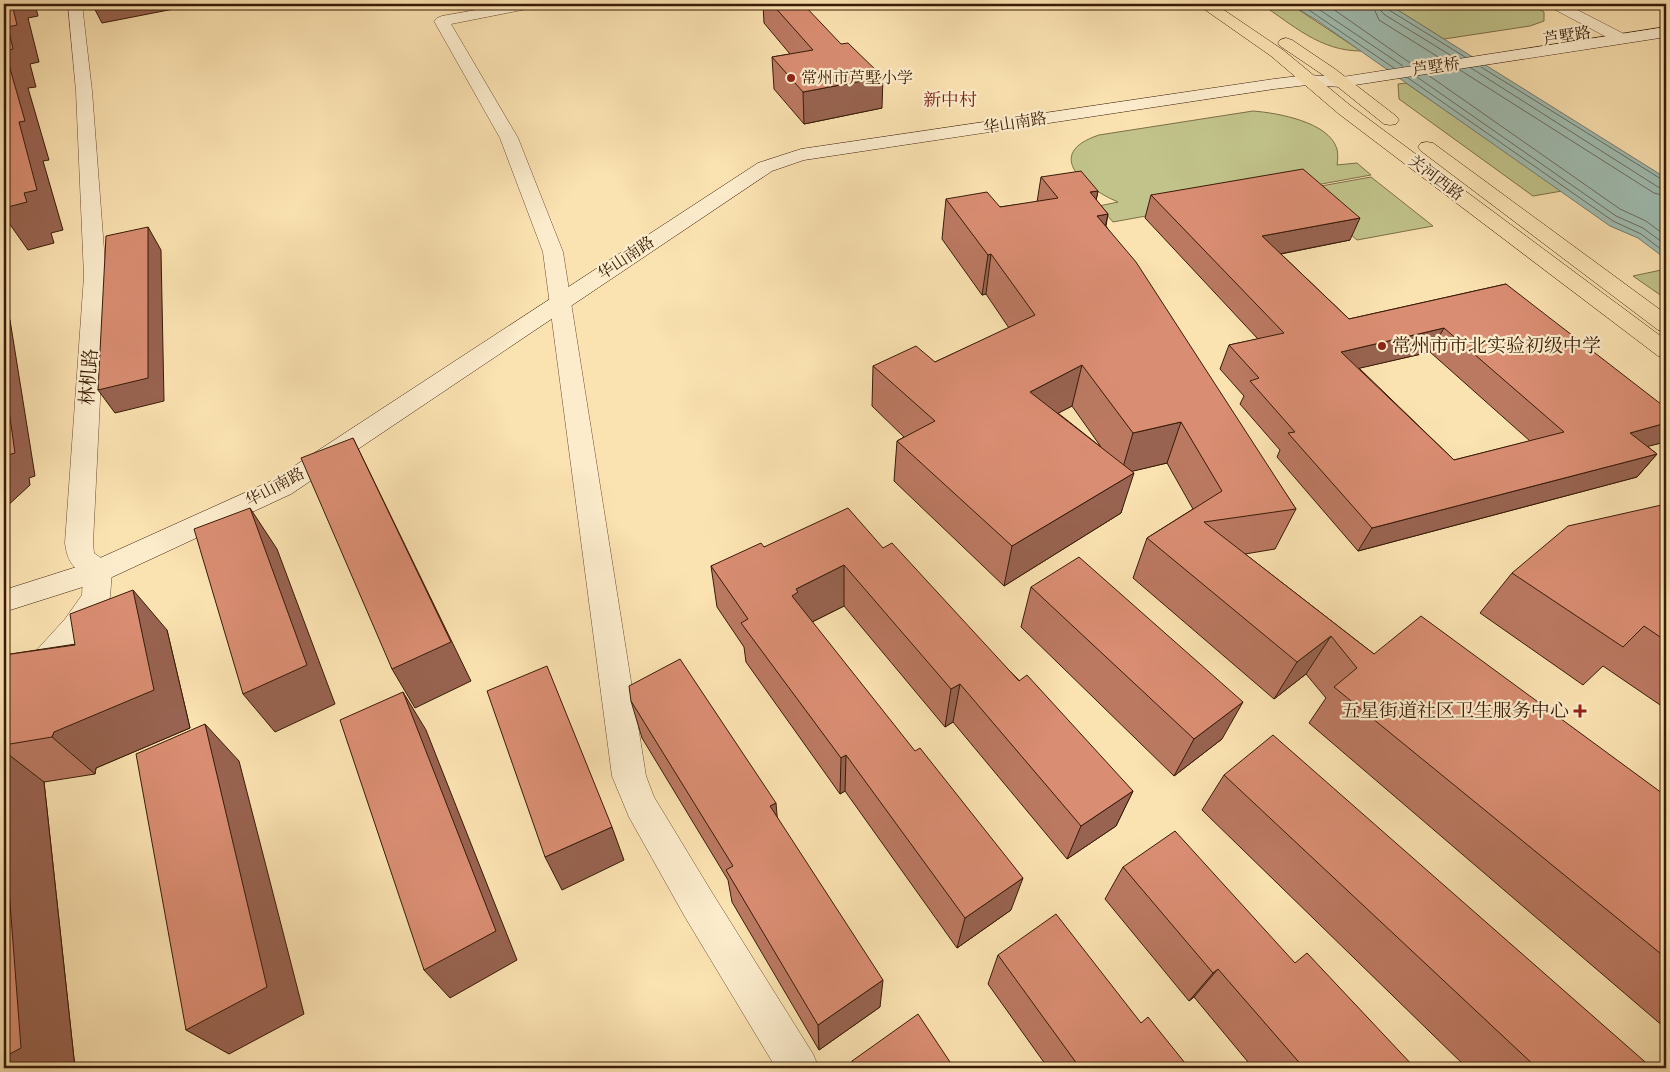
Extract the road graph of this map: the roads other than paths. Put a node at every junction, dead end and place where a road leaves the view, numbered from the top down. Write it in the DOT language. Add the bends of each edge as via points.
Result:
graph roads {
  1 [pos="75,4"];
  2 [pos="532,4"];
  3 [pos="1206,4"];
  4 [pos="1230,4"];
  5 [pos="1555,4"];
  6 [pos="1666,21"];
  7 [pos="1605,30"];
  8 [pos="1666,32"];
  9 [pos="1622,38"];
  10 [pos="1475,56"];
  11 [pos="1335,77"];
  12 [pos="1306,80"];
  13 [pos="559,302"];
  14 [pos="1666,325"];
  15 [pos="1666,351"];
  16 [pos="98,571"];
  17 [pos="4,601"];
  18 [pos="4,708"];
  19 [pos="800,1068"];
  1 -- 16 [label="street, 林机路" via="84,90 95,276 79,543 81,558"];
  2 -- 13 [label="street" via="442,21 509,138 553,252"];
  3 -- 12 [label="main road, 关河西路" via="1277,53"];
  4 -- 11 [label="main road, 关河西路"];
  5 -- 7 [label="street"];
  6 -- 7 [label="street, 芦墅路"];
  7 -- 9 [label="street"];
  7 -- 10 [label="street, 芦墅路"];
  8 -- 9 [label="street, 芦墅路"];
  9 -- 10 [label="street, 芦墅路"];
  10 -- 11 [label="street, 芦墅桥"];
  11 -- 12 [label="street"];
  11 -- 14 [label="main road, 关河西路"];
  12 -- 13 [label="street, 华山南路" via="801,155 765,167 740,182"];
  12 -- 15 [label="main road, 关河西路"];
  13 -- 16 [label="street, 华山南路" via="282,487"];
  13 -- 19 [label="street" via="629,776 641,806 698,904"];
  16 -- 17 [label="street, 华山南路"];
  16 -- 18 [label="street" via="96,597 75,628"];
}
